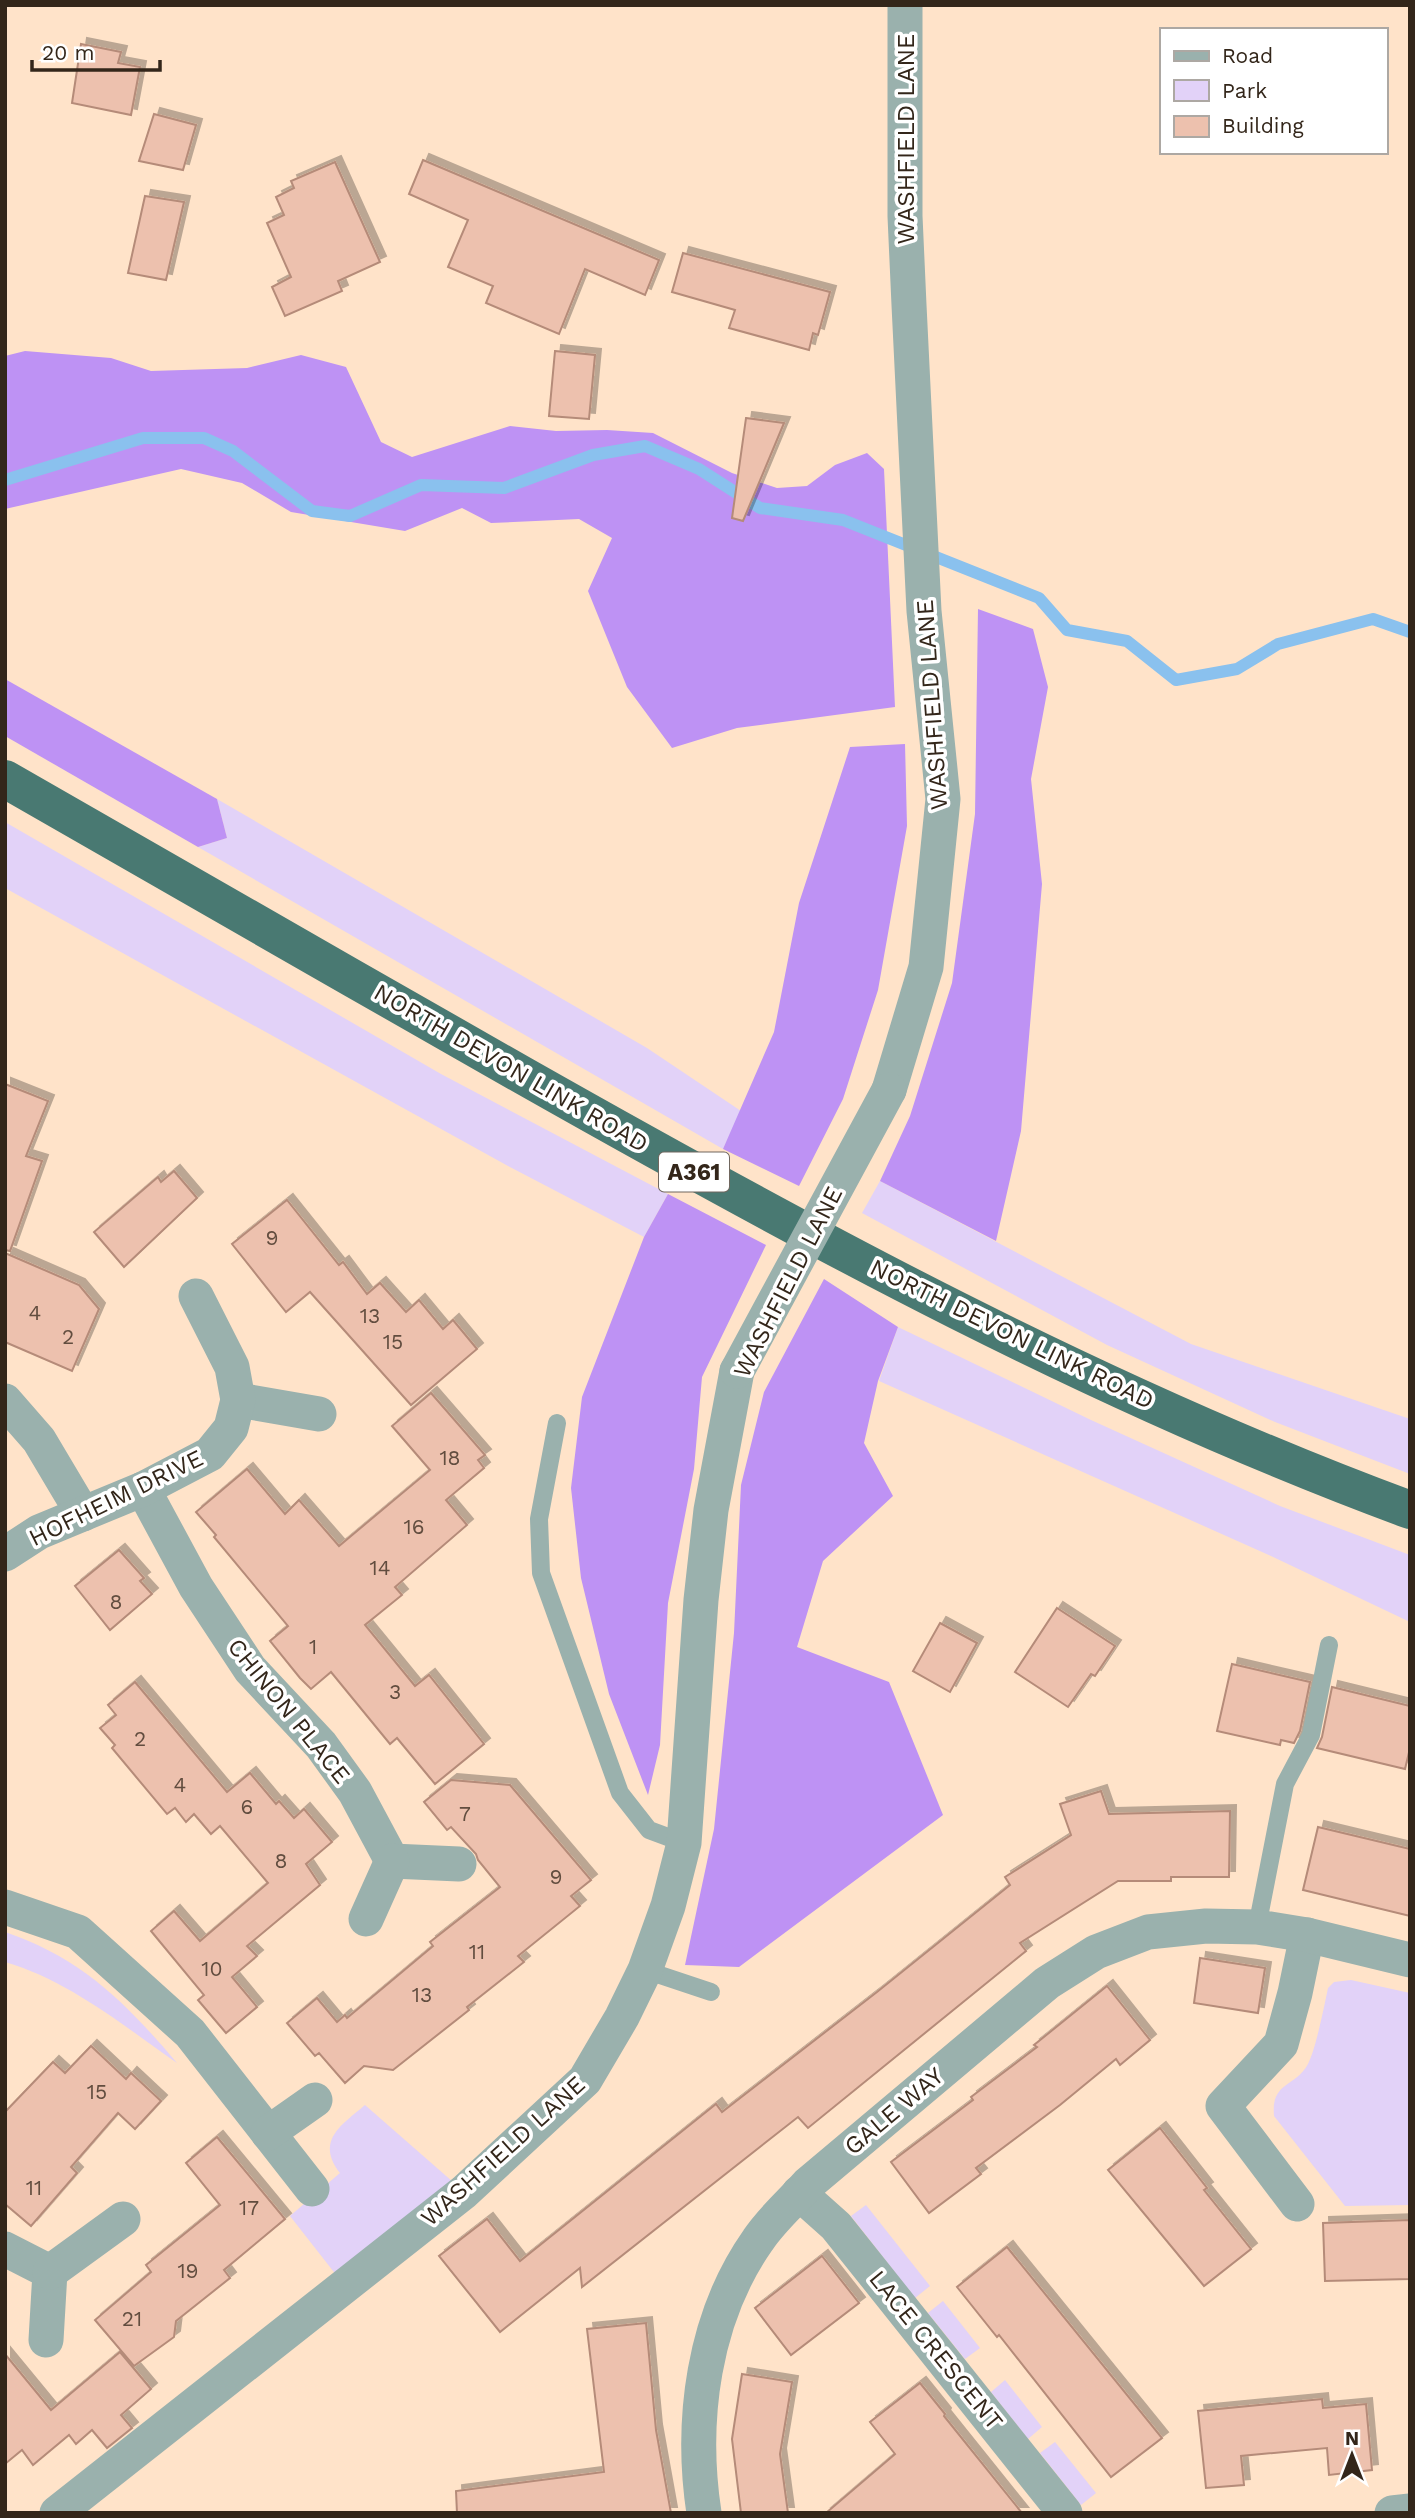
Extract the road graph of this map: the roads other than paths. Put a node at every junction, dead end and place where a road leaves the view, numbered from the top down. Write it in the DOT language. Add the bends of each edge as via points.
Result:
graph roads {
  1 [pos="905,5"];
  2 [pos="5,779"];
  3 [pos="196,1296"];
  4 [pos="238,1400"];
  5 [pos="5,1401"];
  6 [pos="319,1414"];
  7 [pos="557,1423"];
  8 [pos="143,1489"];
  9 [pos="1410,1510"];
  10 [pos="83,1514"];
  11 [pos="5,1554"];
  12 [pos="1329,1645"];
  13 [pos="684,1843"];
  14 [pos="392,1861"];
  15 [pos="459,1864"];
  16 [pos="5,1907"];
  17 [pos="366,1919"];
  18 [pos="1257,1927"];
  19 [pos="1307,1935"];
  20 [pos="1410,1960"];
  21 [pos="645,1970"];
  22 [pos="711,1992"];
  23 [pos="315,2101"];
  24 [pos="268,2133"];
  25 [pos="312,2189"];
  26 [pos="799,2193"];
  27 [pos="1297,2204"];
  28 [pos="122,2219"];
  29 [pos="5,2249"];
  30 [pos="50,2272"];
  31 [pos="46,2340"];
  32 [pos="1410,2511"];
  33 [pos="57,2513"];
  34 [pos="704,2513"];
  35 [pos="1066,2513"];
  36 [pos="1392,2513"];
  1 -- 13 [label="street, WASHFIELD LANE, bridge" via="905,216 924,611 943,799 926,967 889,1090 737,1371 702,1587"];
  2 -- 9 [label="highway, NORTH DEVON LINK ROAD / A361" via="693,1171 946,1306 1234,1439"];
  3 -- 4 [label="street, HOFHEIM DRIVE" via="232,1367"];
  4 -- 6 [label="street"];
  4 -- 8 [label="street, HOFHEIM DRIVE" via="231,1428 210,1454"];
  5 -- 10 [label="street" via="39,1440"];
  7 -- 13 [label="lane" via="538,1519 541,1573 620,1793 649,1830"];
  8 -- 10 [label="street, HOFHEIM DRIVE"];
  8 -- 14 [label="street, CHINON PLACE" via="196,1587 250,1669 321,1745 355,1791"];
  10 -- 11 [label="street, HOFHEIM DRIVE" via="39,1532"];
  12 -- 18 [label="lane" via="1311,1735 1285,1784"];
  13 -- 21 [label="street, WASHFIELD LANE"];
  14 -- 15 [label="street"];
  14 -- 17 [label="street"];
  16 -- 24 [label="street" via="78,1932 190,2033"];
  18 -- 19 [label="street, GALE WAY"];
  18 -- 26 [label="street, GALE WAY" via="1147,1932 1096,1952 1047,1983"];
  19 -- 20 [label="street, GALE WAY"];
  19 -- 27 [label="street" via="1281,2044 1223,2105"];
  21 -- 22 [label="lane"];
  21 -- 33 [label="street, WASHFIELD LANE" via="585,2080 484,2174"];
  23 -- 24 [label="street"];
  24 -- 25 [label="street"];
  26 -- 34 [label="street, GALE WAY" via="755,2244 719,2318 701,2391 698,2434"];
  26 -- 35 [label="street, LACE CRESCENT" via="836,2226"];
  28 -- 30 [label="street"];
  29 -- 30 [label="street"];
  30 -- 31 [label="street"];
  32 -- 36 [label="street"];
}
